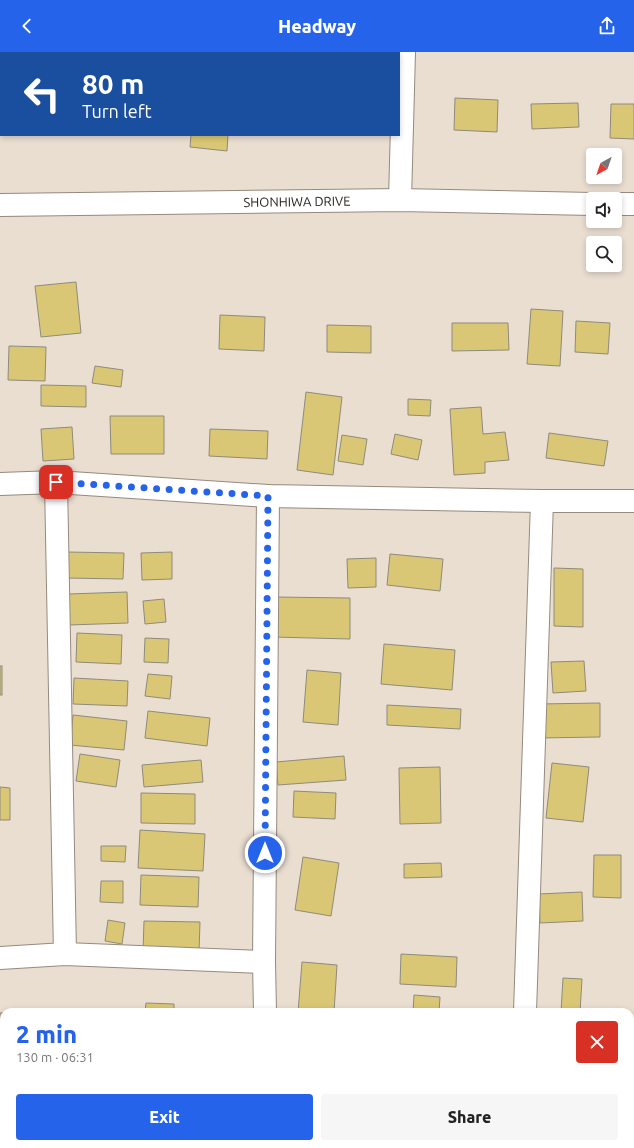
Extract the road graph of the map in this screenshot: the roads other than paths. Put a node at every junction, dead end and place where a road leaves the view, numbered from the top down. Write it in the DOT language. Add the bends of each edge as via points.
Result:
graph roads {
  1 [pos="404,52"];
  2 [pos="400,200"];
  3 [pos="586,204"];
  4 [pos="622,204"];
  5 [pos="634,204"];
  6 [pos="0,205"];
  7 [pos="56,482"];
  8 [pos="0,484"];
  9 [pos="268,496"];
  10 [pos="542,501"];
  11 [pos="634,501"];
  12 [pos="65,954"];
  13 [pos="0,958"];
  14 [pos="264,962"];
  15 [pos="265,1008"];
  16 [pos="525,1008"];
  1 -- 2 [label="street"];
  2 -- 3 [label="street, SHONHIWA DRIVE"];
  2 -- 6 [label="street, SHONHIWA DRIVE"];
  4 -- 5 [label="street"];
  7 -- 8 [label="street"];
  7 -- 9 [label="street"];
  7 -- 12 [label="street"];
  9 -- 10 [label="street"];
  9 -- 14 [label="street"];
  10 -- 11 [label="street"];
  10 -- 16 [label="street"];
  12 -- 13 [label="street"];
  12 -- 14 [label="street"];
  14 -- 15 [label="street"];
}
